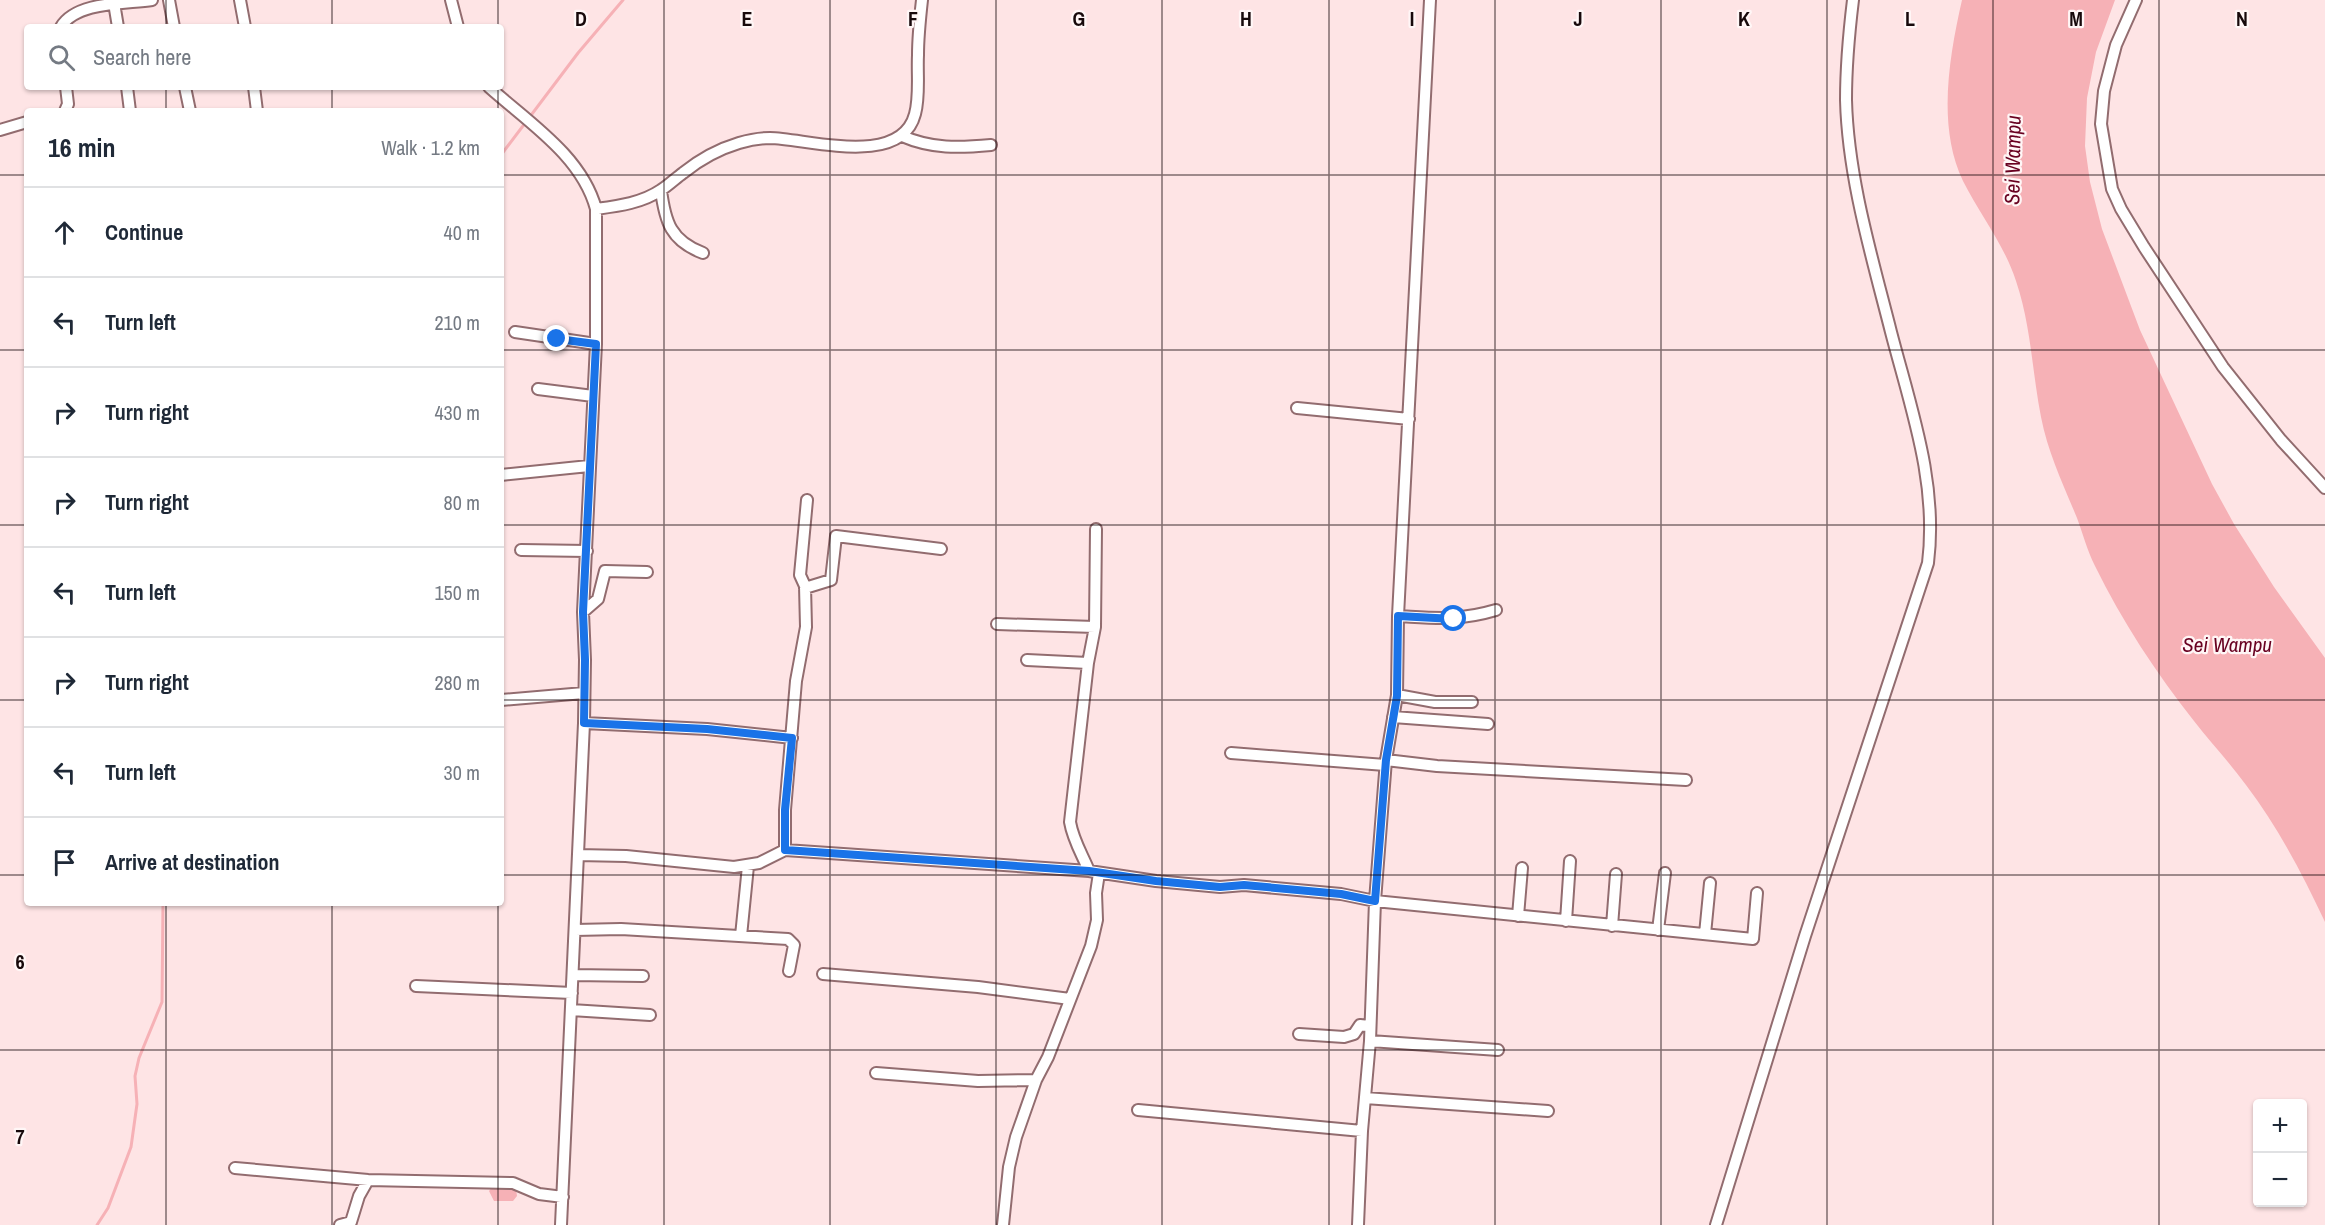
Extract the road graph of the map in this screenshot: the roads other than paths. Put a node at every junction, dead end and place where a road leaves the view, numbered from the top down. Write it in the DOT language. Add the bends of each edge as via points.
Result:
graph roads {
  1 [pos="152,0"];
  2 [pos="169,0"];
  3 [pos="240,0"];
  4 [pos="451,0"];
  5 [pos="922,0"];
  6 [pos="1430,0"];
  7 [pos="1853,0"];
  8 [pos="2136,0"];
  9 [pos="114,3"];
  10 [pos="64,24"];
  11 [pos="118,24"];
  12 [pos="173,24"];
  13 [pos="244,24"];
  14 [pos="457,24"];
  15 [pos="66,90"];
  16 [pos="127,90"];
  17 [pos="186,90"];
  18 [pos="254,90"];
  19 [pos="493,90"];
  20 [pos="66,108"];
  21 [pos="130,108"];
  22 [pos="189,108"];
  23 [pos="257,108"];
  24 [pos="24,123"];
  25 [pos="0,130"];
  26 [pos="902,136"];
  27 [pos="991,145"];
  28 [pos="661,190"];
  29 [pos="596,209"];
  30 [pos="703,253"];
  31 [pos="515,332"];
  32 [pos="596,344"];
  33 [pos="538,389"];
  34 [pos="593,396"];
  35 [pos="1297,408"];
  36 [pos="1409,419"];
  37 [pos="589,466"];
  38 [pos="504,475"];
  39 [pos="2325,488"];
  40 [pos="807,500"];
  41 [pos="1096,529"];
  42 [pos="941,549"];
  43 [pos="522,550"];
  44 [pos="587,551"];
  45 [pos="647,572"];
  46 [pos="805,588"];
  47 [pos="1496,610"];
  48 [pos="583,612"];
  49 [pos="1398,616"];
  50 [pos="997,624"];
  51 [pos="1095,627"];
  52 [pos="1027,660"];
  53 [pos="1088,663"];
  54 [pos="584,693"];
  55 [pos="1397,696"];
  56 [pos="504,700"];
  57 [pos="1472,702"];
  58 [pos="1393,717"];
  59 [pos="584,723"];
  60 [pos="1488,724"];
  61 [pos="792,738"];
  62 [pos="1231,753"];
  63 [pos="1386,763"];
  64 [pos="1686,780"];
  65 [pos="785,850"];
  66 [pos="578,855"];
  67 [pos="1570,861"];
  68 [pos="748,866"];
  69 [pos="1522,868"];
  70 [pos="1094,872"];
  71 [pos="1665,873"];
  72 [pos="1616,874"];
  73 [pos="1710,883"];
  74 [pos="1757,893"];
  75 [pos="1375,901"];
  76 [pos="1518,916"];
  77 [pos="1566,921"];
  78 [pos="1612,926"];
  79 [pos="574,930"];
  80 [pos="1658,930"];
  81 [pos="1705,934"];
  82 [pos="741,936"];
  83 [pos="789,971"];
  84 [pos="823,974"];
  85 [pos="573,975"];
  86 [pos="643,976"];
  87 [pos="416,987"];
  88 [pos="572,993"];
  89 [pos="1070,999"];
  90 [pos="571,1010"];
  91 [pos="650,1015"];
  92 [pos="1369,1026"];
  93 [pos="1299,1034"];
  94 [pos="1370,1041"];
  95 [pos="1498,1050"];
  96 [pos="876,1073"];
  97 [pos="1036,1080"];
  98 [pos="1365,1098"];
  99 [pos="1138,1110"];
  100 [pos="1548,1111"];
  101 [pos="1362,1131"];
  102 [pos="235,1168"];
  103 [pos="368,1180"];
  104 [pos="563,1197"];
  105 [pos="340,1225"];
  106 [pos="561,1225"];
  107 [pos="1003,1225"];
  108 [pos="1358,1225"];
  109 [pos="1716,1225"];
  1 -- 9 [label="street"];
  2 -- 12 [label="street"];
  3 -- 13 [label="street"];
  4 -- 14 [label="street"];
  5 -- 26 [label="street" via="917,107"];
  6 -- 36 [label="street"];
  7 -- 109 [label="street" via="1846,101 1854,168 1871,254 1925,463 1932,533 1928,563 1804,936"];
  8 -- 39 [label="street" via="2116,45 2104,91 2101,124 2112,189 2138,237 2223,367"];
  9 -- 10 [label="street" via="75,13"];
  9 -- 11 [label="street"];
  15 -- 20 [label="street"];
  16 -- 21 [label="street"];
  17 -- 22 [label="street"];
  18 -- 23 [label="street"];
  19 -- 29 [label="street" via="537,127 575,167 591,192"];
  24 -- 25 [label="street"];
  26 -- 27 [label="street" via="947,148"];
  26 -- 28 [label="street" via="885,144 862,145 820,145 773,138 742,142 707,157"];
  28 -- 29 [label="street" via="636,202"];
  28 -- 30 [label="street" via="675,235"];
  29 -- 32 [label="street"];
  31 -- 32 [label="street"];
  32 -- 34 [label="street"];
  33 -- 34 [label="street"];
  34 -- 37 [label="street"];
  35 -- 36 [label="street"];
  36 -- 49 [label="street"];
  37 -- 38 [label="street"];
  37 -- 44 [label="street"];
  40 -- 46 [label="street" via="800,575"];
  41 -- 51 [label="street"];
  42 -- 46 [label="street" via="836,536 831,580"];
  43 -- 44 [label="street"];
  44 -- 48 [label="street"];
  45 -- 48 [label="street" via="605,571 598,599"];
  46 -- 61 [label="street" via="806,627 796,681"];
  47 -- 49 [label="street" via="1454,619"];
  48 -- 54 [label="street"];
  49 -- 55 [label="street"];
  50 -- 51 [label="street"];
  51 -- 53 [label="street"];
  52 -- 53 [label="street"];
  53 -- 70 [label="street" via="1070,822 1073,839"];
  54 -- 56 [label="street"];
  54 -- 59 [label="street"];
  55 -- 57 [label="street"];
  55 -- 58 [label="street"];
  58 -- 60 [label="street"];
  58 -- 63 [label="street"];
  59 -- 61 [label="street"];
  59 -- 66 [label="street"];
  61 -- 65 [label="street"];
  62 -- 63 [label="street"];
  63 -- 64 [label="street"];
  63 -- 75 [label="street"];
  65 -- 68 [label="street"];
  65 -- 70 [label="street"];
  66 -- 68 [label="street"];
  66 -- 79 [label="street"];
  67 -- 77 [label="street"];
  68 -- 82 [label="street"];
  69 -- 76 [label="street"];
  70 -- 75 [label="street" via="1209,886 1244,885 1341,894"];
  70 -- 89 [label="street" via="1096,928"];
  71 -- 80 [label="street"];
  72 -- 78 [label="street"];
  73 -- 81 [label="street"];
  74 -- 81 [label="street" via="1753,939"];
  75 -- 76 [label="street"];
  75 -- 92 [label="street"];
  76 -- 77 [label="street"];
  77 -- 78 [label="street"];
  78 -- 80 [label="street"];
  79 -- 82 [label="street"];
  79 -- 85 [label="street"];
  80 -- 81 [label="street"];
  82 -- 83 [label="street" via="788,939 794,949"];
  84 -- 89 [label="street" via="955,984"];
  85 -- 86 [label="street"];
  85 -- 88 [label="street"];
  87 -- 88 [label="street"];
  88 -- 90 [label="street"];
  89 -- 97 [label="street"];
  90 -- 91 [label="street"];
  90 -- 104 [label="street"];
  92 -- 93 [label="street" via="1360,1025 1354,1034 1344,1037"];
  92 -- 94 [label="street"];
  94 -- 95 [label="street"];
  94 -- 98 [label="street"];
  96 -- 97 [label="street" via="978,1081"];
  97 -- 107 [label="street" via="1011,1153"];
  98 -- 100 [label="street"];
  98 -- 101 [label="street"];
  99 -- 101 [label="street"];
  101 -- 108 [label="street"];
  102 -- 103 [label="street"];
  103 -- 104 [label="street" via="504,1183"];
  103 -- 105 [label="street" via="351,1222"];
  104 -- 106 [label="street"];
}
